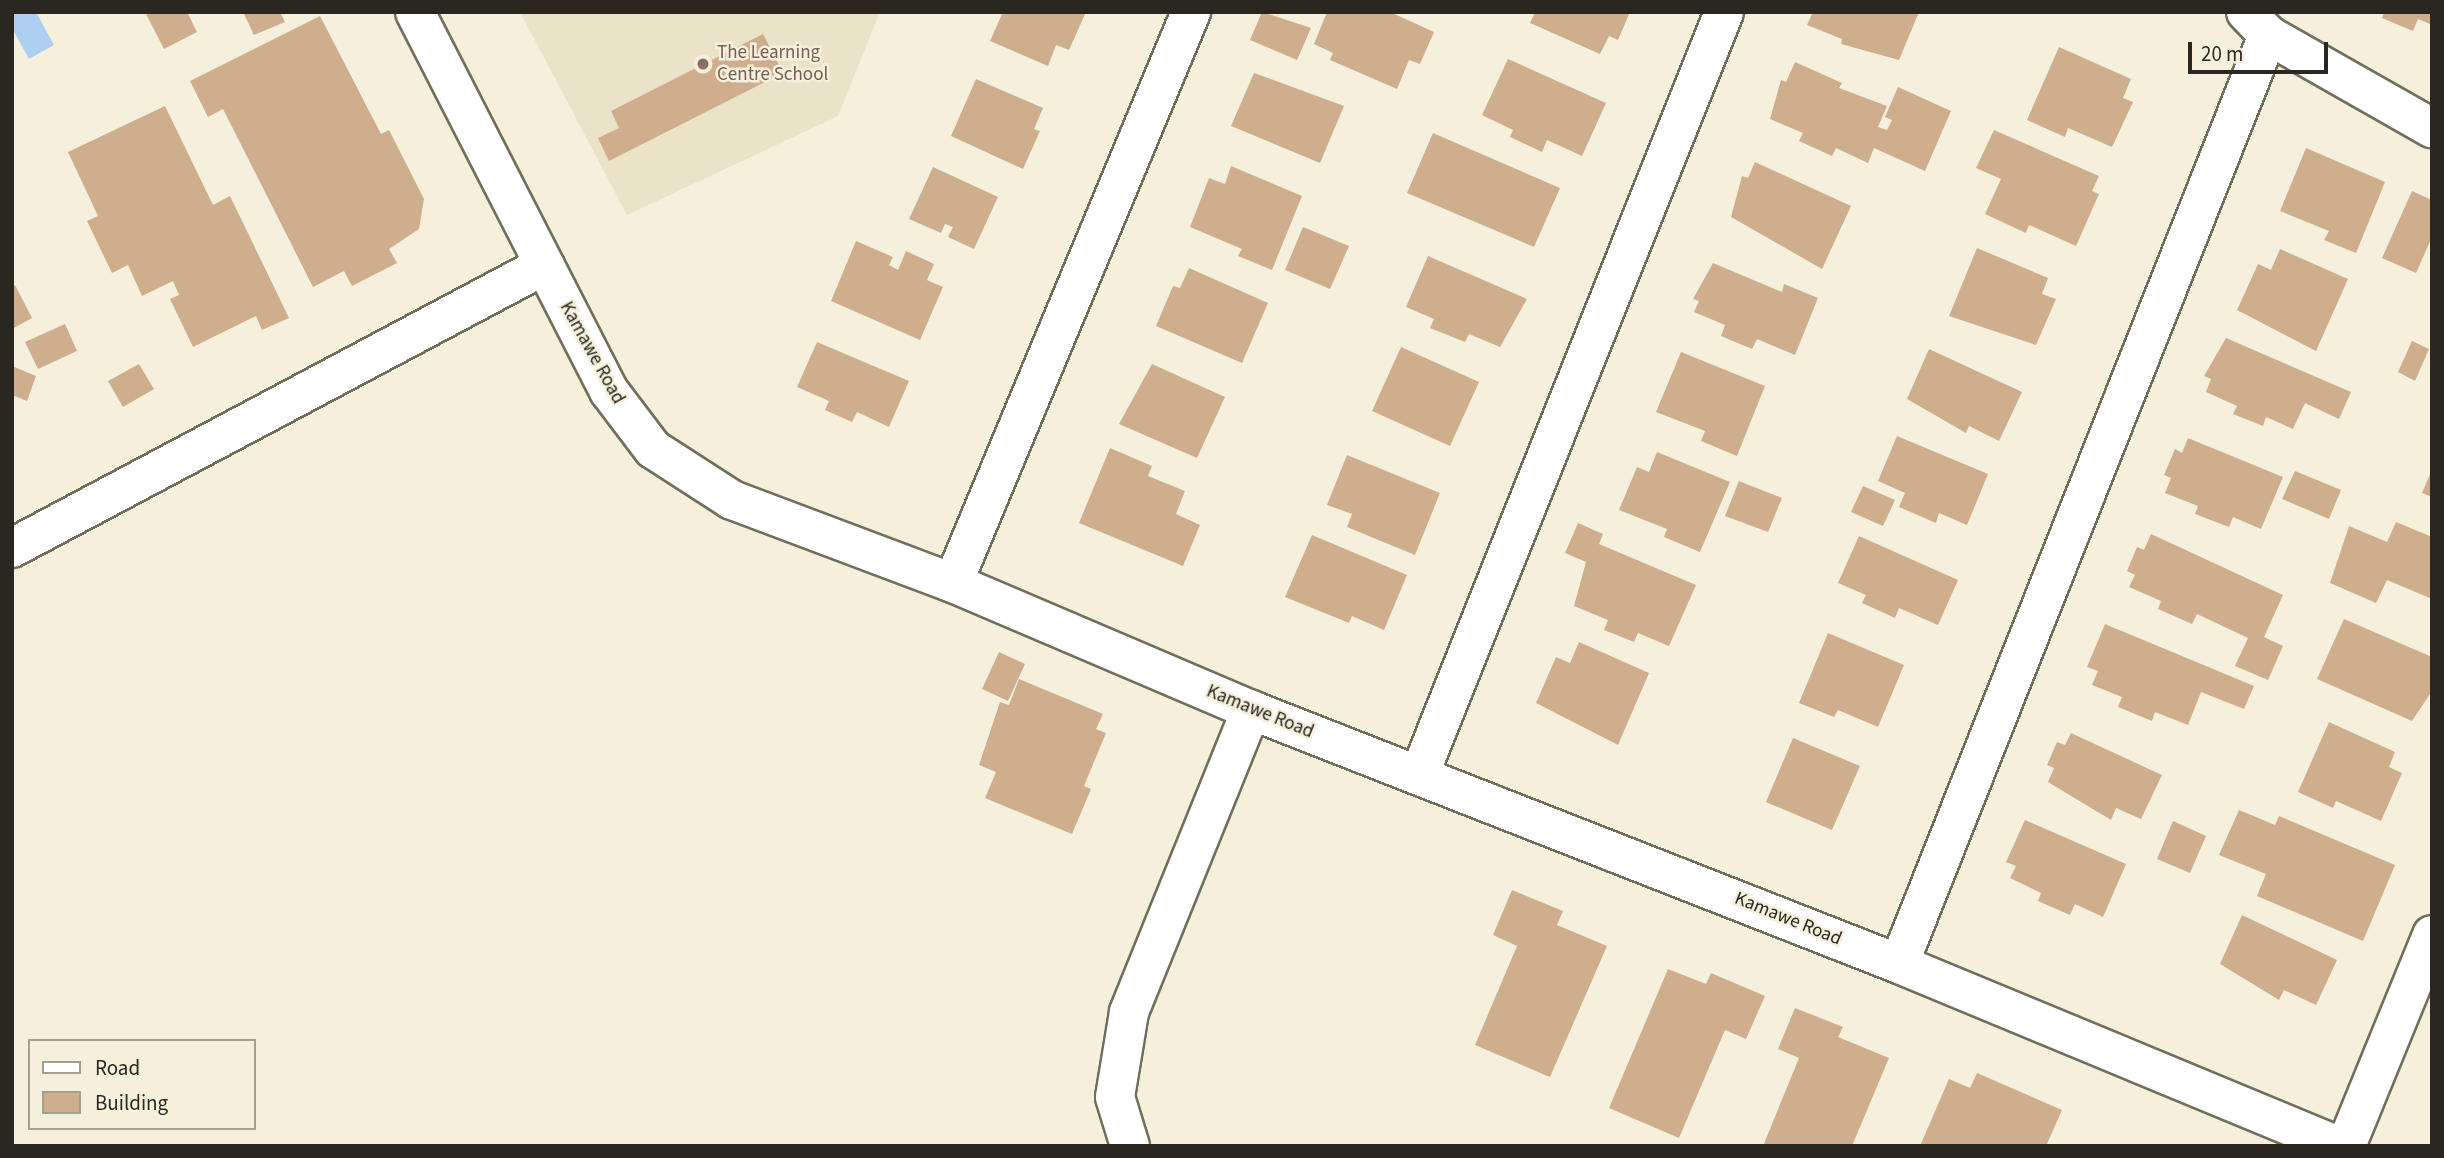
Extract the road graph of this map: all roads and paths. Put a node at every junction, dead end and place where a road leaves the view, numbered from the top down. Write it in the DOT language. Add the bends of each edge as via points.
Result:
graph roads {
  1 [pos="415,12"];
  2 [pos="1191,12"];
  3 [pos="1724,12"];
  4 [pos="2257,24"];
  5 [pos="2432,128"];
  6 [pos="545,264"];
  7 [pos="12,548"];
  8 [pos="953,583"];
  9 [pos="1251,710"];
  10 [pos="1420,773"];
  11 [pos="2432,935"];
  12 [pos="1899,964"];
  13 [pos="1130,1146"];
  14 [pos="2338,1146"];
  15 [pos="2346,1146"];
  1 -- 6 [label="street, Kamawe Road"];
  2 -- 8 [label="street"];
  3 -- 10 [label="street"];
  4 -- 5 [label="street"];
  4 -- 12 [label="street"];
  6 -- 7 [label="street"];
  6 -- 8 [label="street, Kamawe Road" via="609,391 653,449 732,500"];
  8 -- 9 [label="street, Kamawe Road"];
  9 -- 10 [label="street, Kamawe Road"];
  9 -- 13 [label="street" via="1129,1012 1115,1097"];
  10 -- 12 [label="street, Kamawe Road"];
  11 -- 15 [label="street"];
  12 -- 14 [label="street, Kamawe Road"];
}
